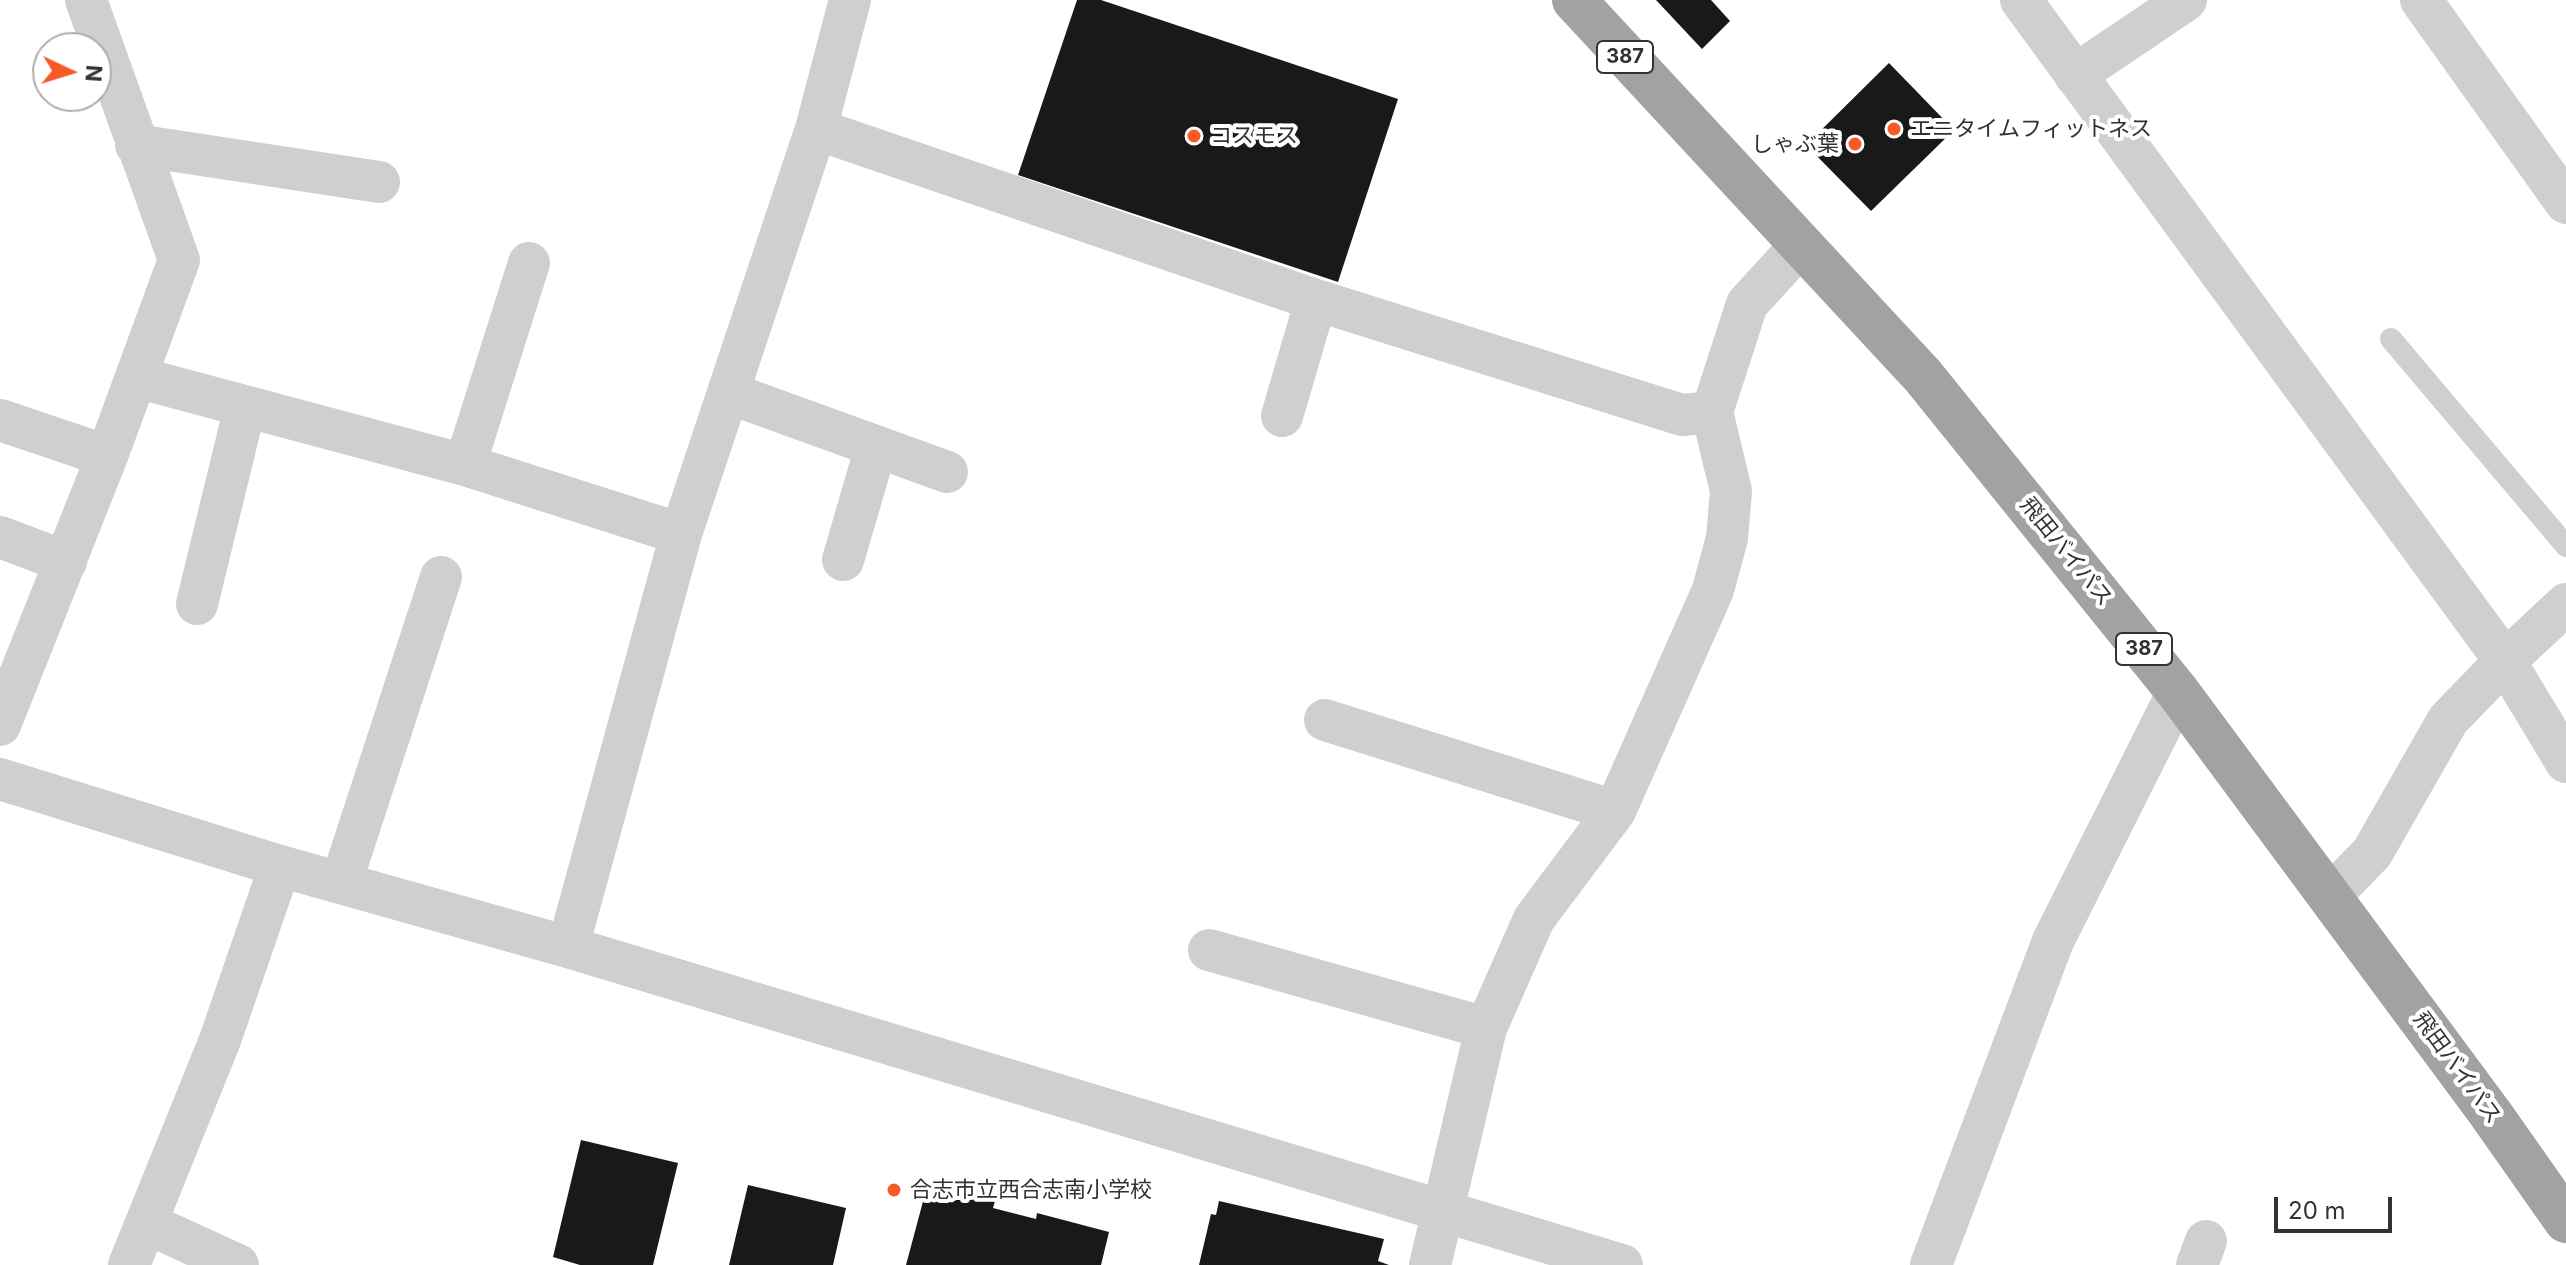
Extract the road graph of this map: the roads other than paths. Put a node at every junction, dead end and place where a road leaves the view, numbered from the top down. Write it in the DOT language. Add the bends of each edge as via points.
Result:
graph roads {
  1 [pos="86,0"];
  2 [pos="850,0"];
  3 [pos="1574,0"];
  4 [pos="2021,0"];
  5 [pos="2186,0"];
  6 [pos="2421,0"];
  7 [pos="2075,75"];
  8 [pos="816,129"];
  9 [pos="136,145"];
  10 [pos="379,182"];
  11 [pos="2566,203"];
  12 [pos="1801,245"];
  13 [pos="529,263"];
  14 [pos="1316,300"];
  15 [pos="2391,339"];
  16 [pos="136,377"];
  17 [pos="729,393"];
  18 [pos="245,407"];
  19 [pos="1712,412"];
  20 [pos="1282,416"];
  21 [pos="0,420"];
  22 [pos="876,447"];
  23 [pos="107,456"];
  24 [pos="465,465"];
  25 [pos="947,472"];
  26 [pos="681,534"];
  27 [pos="0,537"];
  28 [pos="2566,546"];
  29 [pos="843,560"];
  30 [pos="66,562"];
  31 [pos="441,577"];
  32 [pos="197,604"];
  33 [pos="2566,604"];
  34 [pos="2505,661"];
  35 [pos="2178,692"];
  36 [pos="1325,720"];
  37 [pos="0,725"];
  38 [pos="2566,762"];
  39 [pos="0,779"];
  40 [pos="1615,811"];
  41 [pos="280,866"];
  42 [pos="341,883"];
  43 [pos="2330,896"];
  44 [pos="568,947"];
  45 [pos="1209,950"];
  46 [pos="1486,1028"];
  47 [pos="1442,1212"];
  48 [pos="2566,1221"];
  49 [pos="146,1223"];
  50 [pos="129,1265"];
  51 [pos="238,1265"];
  52 [pos="1430,1265"];
  53 [pos="1622,1265"];
  54 [pos="1931,1265"];
  1 -- 9 [label="street"];
  2 -- 8 [label="street"];
  3 -- 12 [label="highway, 飛田バイパス / 387"];
  4 -- 7 [label="street"];
  5 -- 7 [label="street"];
  6 -- 11 [label="street"];
  7 -- 34 [label="street"];
  8 -- 14 [label="street"];
  8 -- 17 [label="street"];
  9 -- 10 [label="street"];
  9 -- 16 [label="street" via="179,260"];
  12 -- 19 [label="street" via="1747,304"];
  12 -- 35 [label="highway, 飛田バイパス / 387" via="1923,376"];
  13 -- 24 [label="street"];
  14 -- 19 [label="street" via="1682,415"];
  14 -- 20 [label="street"];
  15 -- 28 [label="lane"];
  16 -- 18 [label="street"];
  16 -- 23 [label="street"];
  17 -- 22 [label="street"];
  17 -- 26 [label="street"];
  18 -- 24 [label="street"];
  18 -- 32 [label="street"];
  19 -- 40 [label="street" via="1731,491 1727,538 1713,590"];
  21 -- 23 [label="street"];
  22 -- 25 [label="street"];
  22 -- 29 [label="street"];
  23 -- 30 [label="street"];
  24 -- 26 [label="street"];
  26 -- 44 [label="street"];
  27 -- 30 [label="street"];
  30 -- 37 [label="street"];
  31 -- 42 [label="street"];
  33 -- 34 [label="street"];
  34 -- 38 [label="street"];
  34 -- 43 [label="street" via="2448,720 2372,853"];
  35 -- 43 [label="highway, 飛田バイパス / 387"];
  35 -- 54 [label="street" via="2053,941"];
  36 -- 40 [label="street"];
  39 -- 41 [label="street"];
  40 -- 46 [label="street" via="1534,919"];
  41 -- 42 [label="street"];
  41 -- 49 [label="street" via="220,1040"];
  42 -- 44 [label="street"];
  43 -- 48 [label="highway, 飛田バイパス / 387"];
  44 -- 47 [label="street"];
  45 -- 46 [label="street"];
  46 -- 47 [label="street"];
  47 -- 52 [label="street"];
  47 -- 53 [label="street"];
  49 -- 50 [label="street"];
  49 -- 51 [label="street"];
}
